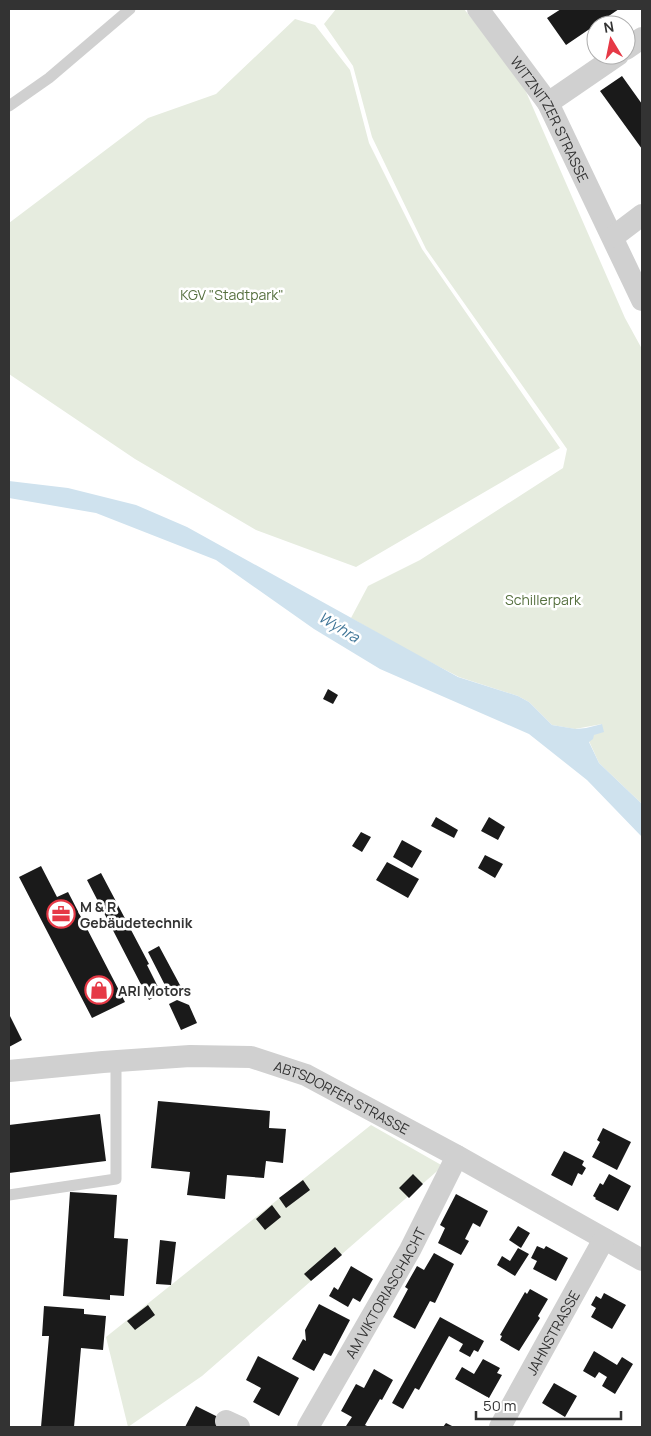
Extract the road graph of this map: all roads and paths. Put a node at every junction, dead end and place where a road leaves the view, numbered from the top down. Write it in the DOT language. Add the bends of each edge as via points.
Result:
graph roads {
  1 [pos="130,9"];
  2 [pos="478,9"];
  3 [pos="603,65"];
  4 [pos="548,103"];
  5 [pos="9,106"];
  6 [pos="642,214"];
  7 [pos="613,237"];
  8 [pos="642,300"];
  9 [pos="116,1060"];
  10 [pos="9,1071"];
  11 [pos="457,1156"];
  12 [pos="9,1195"];
  13 [pos="604,1239"];
  14 [pos="642,1260"];
  15 [pos="308,1427"];
  16 [pos="500,1427"];
  1 -- 5 [label="lane" via="49,78"];
  2 -- 4 [label="street, WITZNITZER STRASSE"];
  3 -- 4 [label="street"];
  4 -- 7 [label="street, WITZNITZER STRASSE"];
  6 -- 7 [label="street"];
  7 -- 8 [label="street, WITZNITZER STRASSE"];
  9 -- 10 [label="street, ABTSDORFER STRASSE"];
  9 -- 11 [label="street, ABTSDORFER STRASSE" via="251,1057 306,1075"];
  9 -- 12 [label="lane" via="116,1179"];
  11 -- 13 [label="street, ABTSDORFER STRASSE"];
  11 -- 15 [label="street, AM VIKTORIASCHACHT" via="410,1250"];
  13 -- 14 [label="street, ABTSDORFER STRASSE"];
  13 -- 16 [label="street, JAHNSTRASSE"];
}
